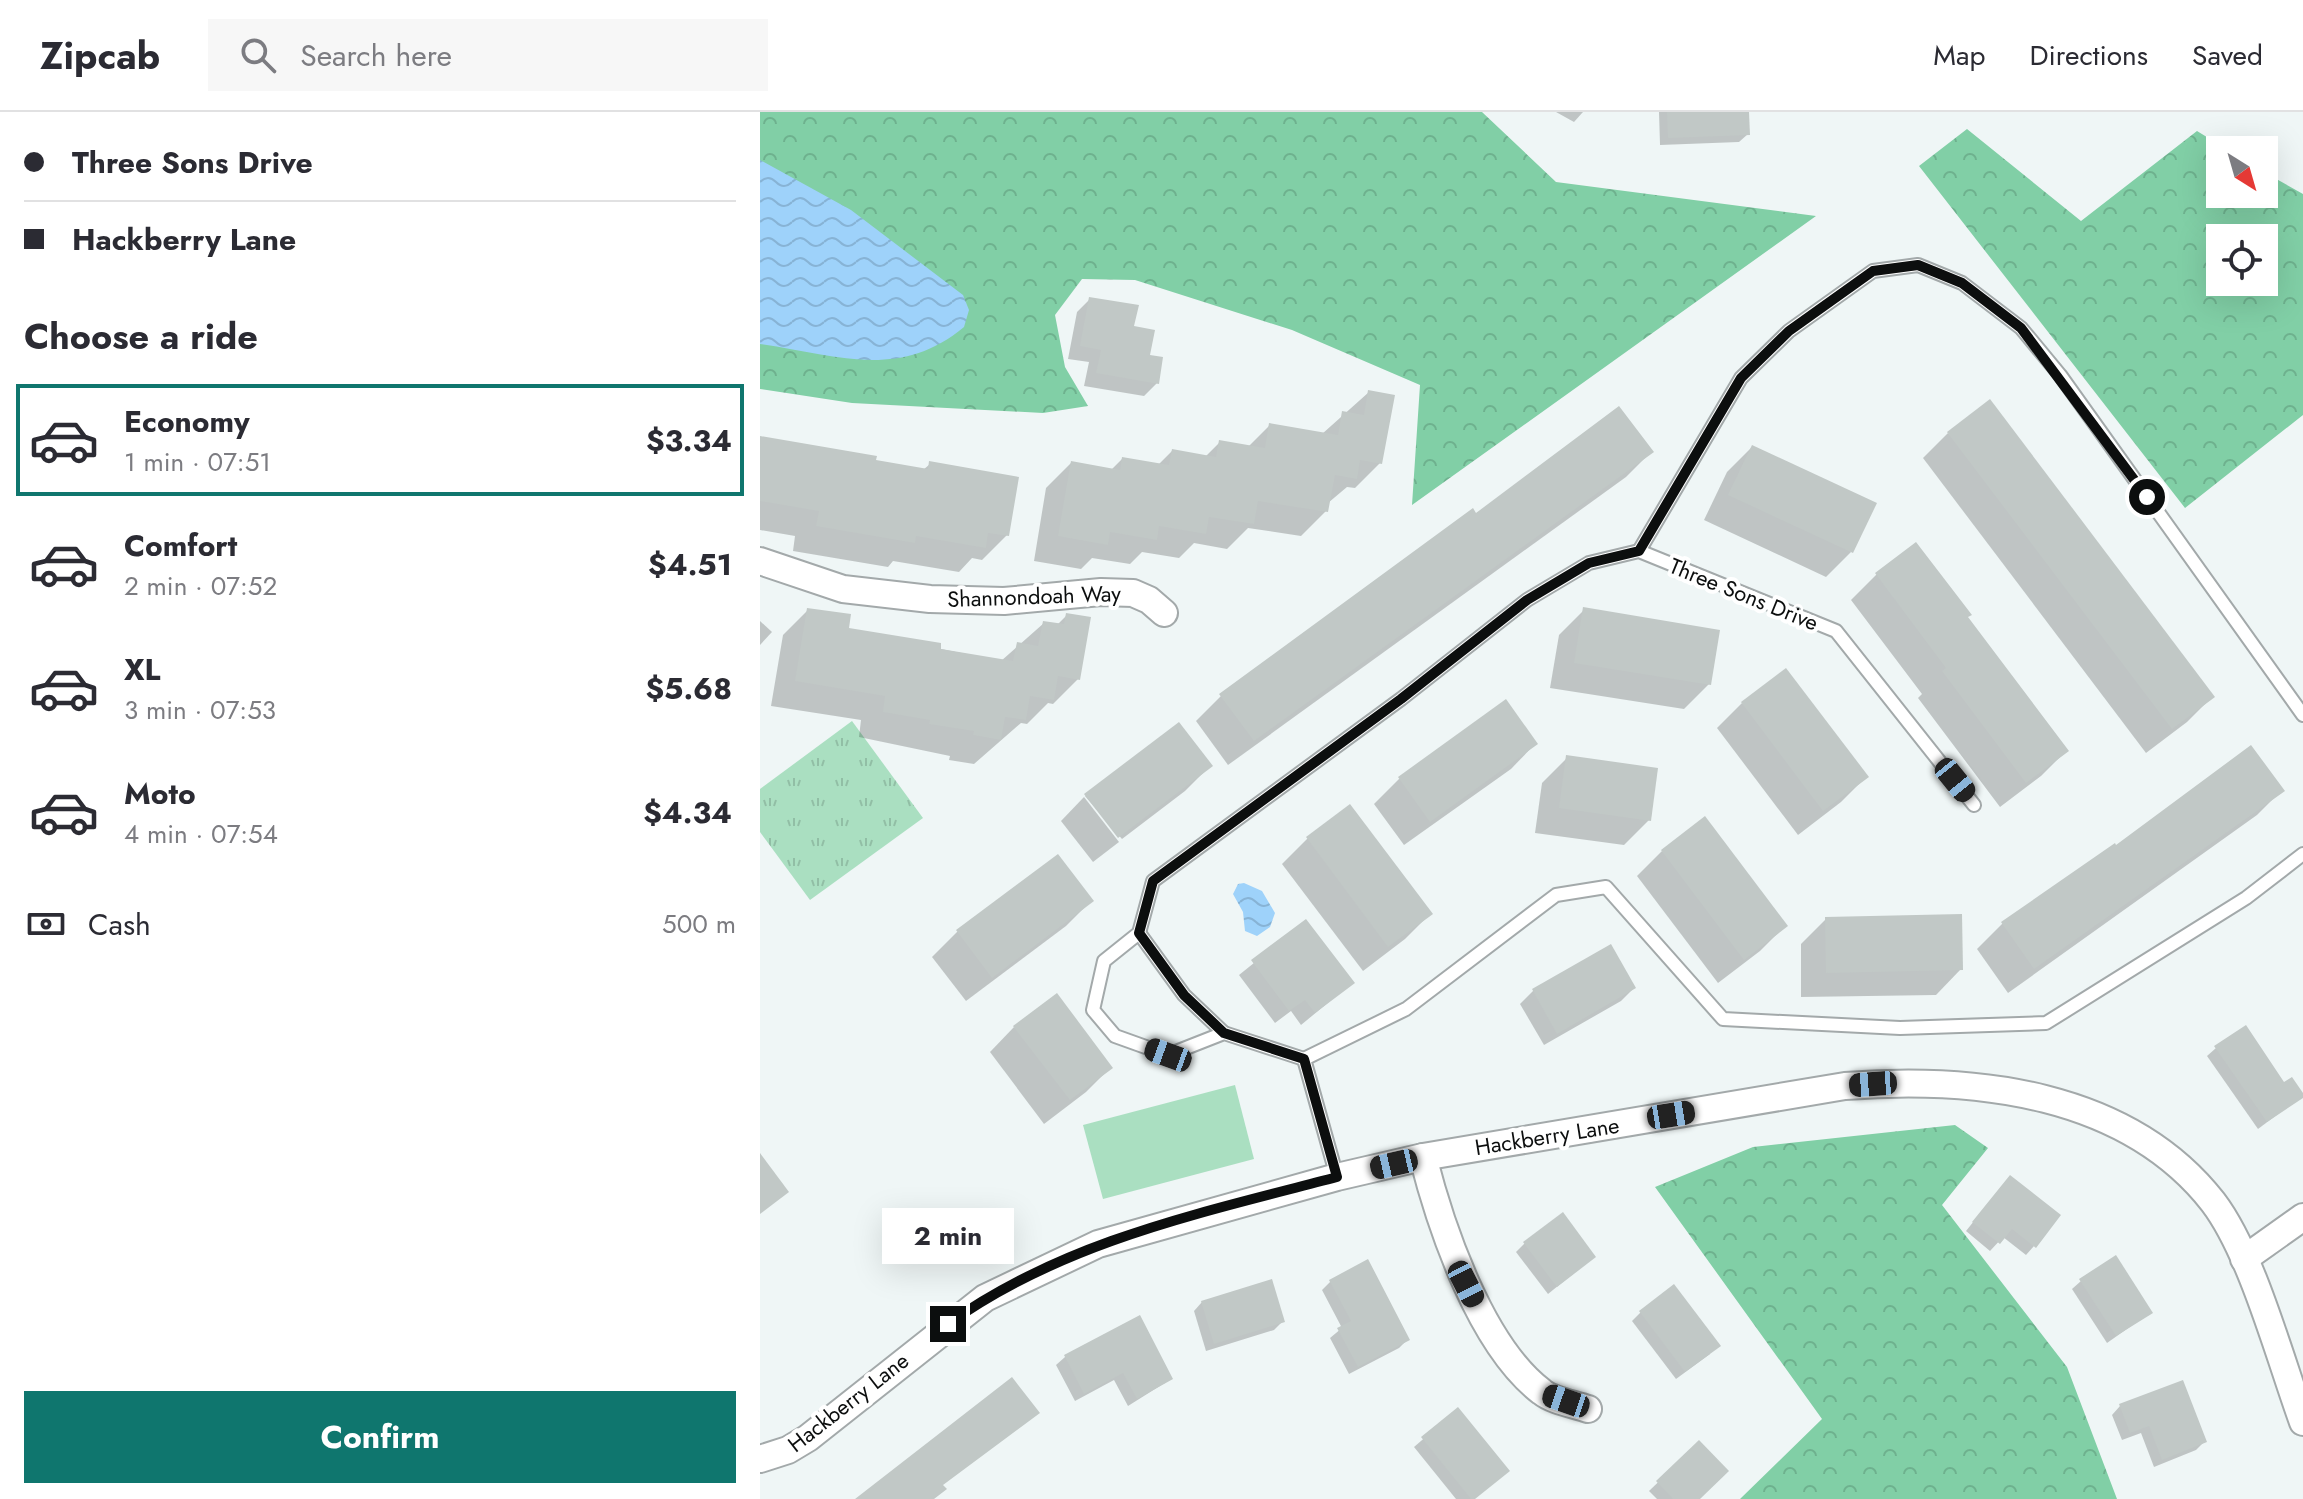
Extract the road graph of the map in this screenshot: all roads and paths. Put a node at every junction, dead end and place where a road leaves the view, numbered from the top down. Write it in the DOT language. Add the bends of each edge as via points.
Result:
graph roads {
  1 [pos="1639,551"];
  2 [pos="760,561"];
  3 [pos="1164,613"];
  4 [pos="2303,715"];
  5 [pos="1974,805"];
  6 [pos="2303,854"];
  7 [pos="1139,933"];
  8 [pos="1224,1033"];
  9 [pos="1304,1059"];
  10 [pos="1423,1157"];
  11 [pos="1337,1177"];
  12 [pos="2303,1217"];
  13 [pos="2244,1259"];
  14 [pos="1588,1409"];
  15 [pos="2303,1422"];
  16 [pos="760,1459"];
  1 -- 4 [label="lane" via="1741,378 1789,331 1873,271 1918,265 1962,283 2021,328"];
  1 -- 5 [label="lane, Three Sons Drive" via="1836,631"];
  1 -- 7 [label="lane" via="1589,563 1527,600 1153,881"];
  2 -- 3 [label="street, Shannondoah Way" via="843,589 1004,601 1133,593"];
  6 -- 9 [label="lane" via="2246,898 2046,1023 1900,1028 1723,1019 1606,887 1556,895 1406,1009"];
  7 -- 8 [label="lane" via="1184,995"];
  7 -- 8 [label="lane" via="1104,961 1093,1010 1115,1036 1168,1055"];
  8 -- 9 [label="lane"];
  9 -- 11 [label="lane"];
  10 -- 11 [label="street, Hackberry Lane"];
  10 -- 13 [label="street, Hackberry Lane" via="1845,1086 1901,1082 1996,1087 2094,1116 2158,1150 2214,1204"];
  10 -- 14 [label="street" via="1439,1222 1457,1266 1510,1357 1543,1393"];
  11 -- 16 [label="street, Hackberry Lane" via="1134,1232 1060,1259 985,1298 808,1438"];
  12 -- 13 [label="street"];
  13 -- 15 [label="street, Hackberry Lane"];
}
